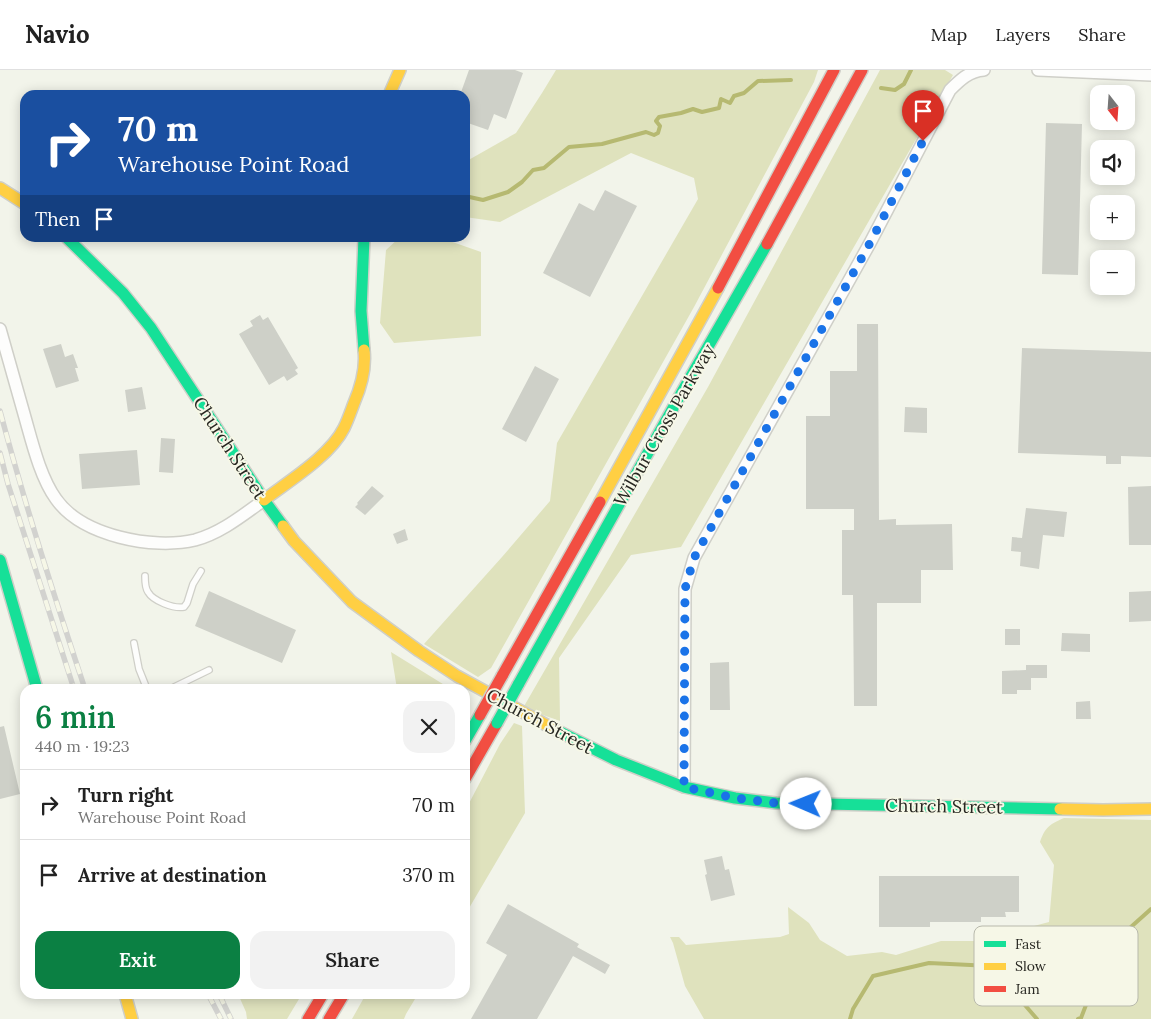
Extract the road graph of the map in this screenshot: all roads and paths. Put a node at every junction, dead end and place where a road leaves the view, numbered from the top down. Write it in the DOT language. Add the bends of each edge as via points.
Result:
graph roads {
  1 [pos="400,70"];
  2 [pos="834,70"];
  3 [pos="862,70"];
  4 [pos="984,70"];
  5 [pos="1038,70"];
  6 [pos="1151,75"];
  7 [pos="391,90"];
  8 [pos="0,188"];
  9 [pos="20,201"];
  10 [pos="71,242"];
  11 [pos="364,242"];
  12 [pos="0,329"];
  13 [pos="264,500"];
  14 [pos="0,560"];
  15 [pos="201,572"];
  16 [pos="145,576"];
  17 [pos="134,643"];
  18 [pos="210,670"];
  19 [pos="36,684"];
  20 [pos="145,684"];
  21 [pos="181,684"];
  22 [pos="470,733"];
  23 [pos="470,770"];
  24 [pos="684,787"];
  25 [pos="1151,809"];
  26 [pos="126,999"];
  27 [pos="319,999"];
  28 [pos="341,999"];
  29 [pos="132,1019"];
  30 [pos="308,1019"];
  31 [pos="331,1019"];
  1 -- 7 [label="main road"];
  2 -- 22 [label="main road, Wilbur Cross Parkway, bridge" via="712,301"];
  3 -- 23 [label="main road, Wilbur Cross Parkway, bridge"];
  4 -- 24 [label="street" via="960,79 950,90 870,243 694,558 685,589"];
  5 -- 6 [label="street"];
  8 -- 9 [label="main road"];
  10 -- 13 [label="main road, Church Street" via="123,293 151,328"];
  11 -- 13 [label="main road" via="361,311 365,356 360,389 344,429 331,446"];
  12 -- 13 [label="street" via="36,457 55,498 70,515 102,531 165,544 196,540 233,522"];
  13 -- 24 [label="main road, Church Street" via="294,541 352,602 419,651 494,698 562,734"];
  14 -- 19 [label="main road"];
  15 -- 16 [label="lane" via="184,607 179,608 149,594"];
  17 -- 20 [label="lane"];
  18 -- 21 [label="lane"];
  24 -- 25 [label="main road, Church Street" via="776,803"];
  26 -- 29 [label="main road"];
  27 -- 30 [label="main road"];
  28 -- 31 [label="main road"];
}
